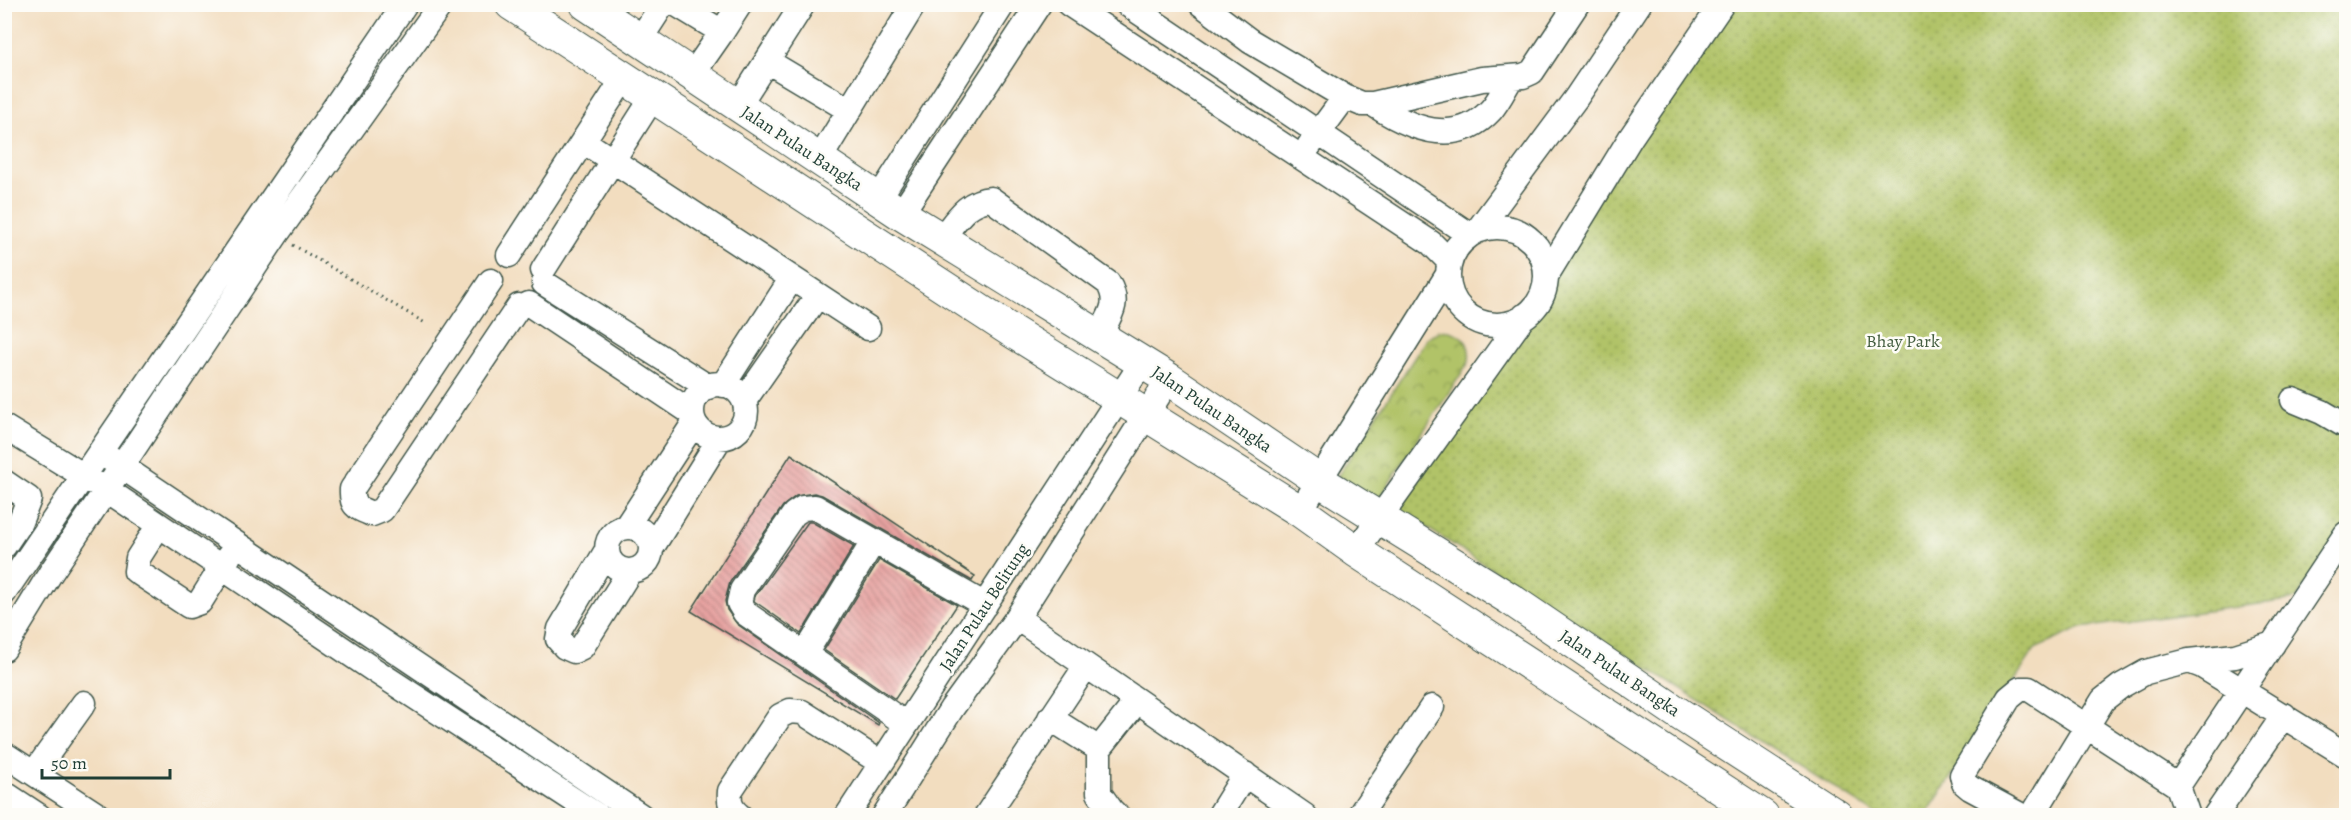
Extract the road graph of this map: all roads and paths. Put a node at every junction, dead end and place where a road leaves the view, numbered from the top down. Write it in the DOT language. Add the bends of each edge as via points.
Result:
graph roads {
  1 [pos="405,4"];
  2 [pos="441,4"];
  3 [pos="512,4"];
  4 [pos="586,4"];
  5 [pos="663,4"];
  6 [pos="676,4"];
  7 [pos="740,4"];
  8 [pos="803,4"];
  9 [pos="914,4"];
  10 [pos="1003,4"];
  11 [pos="1039,4"];
  12 [pos="1069,4"];
  13 [pos="1127,4"];
  14 [pos="1201,4"];
  15 [pos="1577,4"];
  16 [pos="1639,4"];
  17 [pos="1722,4"];
  18 [pos="722,32"];
  19 [pos="639,41"];
  20 [pos="767,61"];
  21 [pos="692,75"];
  22 [pos="624,78"];
  23 [pos="1511,78"];
  24 [pos="653,97"];
  25 [pos="1345,98"];
  26 [pos="1372,104"];
  27 [pos="738,106"];
  28 [pos="849,110"];
  29 [pos="1319,133"];
  30 [pos="583,141"];
  31 [pos="1301,158"];
  32 [pos="613,160"];
  33 [pos="819,160"];
  34 [pos="890,206"];
  35 [pos="1474,232"];
  36 [pos="276,235"];
  37 [pos="941,239"];
  38 [pos="509,255"];
  39 [pos="1449,269"];
  40 [pos="544,276"];
  41 [pos="1546,276"];
  42 [pos="792,278"];
  43 [pos="492,281"];
  44 [pos="818,295"];
  45 [pos="524,305"];
  46 [pos="1524,316"];
  47 [pos="425,322"];
  48 [pos="868,328"];
  49 [pos="1099,336"];
  50 [pos="1142,363"];
  51 [pos="1169,379"];
  52 [pos="715,386"];
  53 [pos="2293,400"];
  54 [pos="744,401"];
  55 [pos="1133,406"];
  56 [pos="693,418"];
  57 [pos="2346,426"];
  58 [pos="4,427"];
  59 [pos="720,438"];
  60 [pos="100,452"];
  61 [pos="122,467"];
  62 [pos="83,476"];
  63 [pos="4,482"];
  64 [pos="1320,482"];
  65 [pos="107,490"];
  66 [pos="29,499"];
  67 [pos="64,503"];
  68 [pos="1300,512"];
  69 [pos="1380,518"];
  70 [pos="159,525"];
  71 [pos="626,527"];
  72 [pos="2346,534"];
  73 [pos="873,542"];
  74 [pos="237,544"];
  75 [pos="4,546"];
  76 [pos="651,549"];
  77 [pos="607,550"];
  78 [pos="1356,551"];
  79 [pos="222,568"];
  80 [pos="630,571"];
  81 [pos="4,593"];
  82 [pos="985,605"];
  83 [pos="1017,618"];
  84 [pos="2273,644"];
  85 [pos="4,649"];
  86 [pos="805,654"];
  87 [pos="2189,661"];
  88 [pos="1086,666"];
  89 [pos="2241,690"];
  90 [pos="1137,701"];
  91 [pos="85,704"];
  92 [pos="1432,706"];
  93 [pos="2284,716"];
  94 [pos="1050,718"];
  95 [pos="906,724"];
  96 [pos="2086,727"];
  97 [pos="1099,749"];
  98 [pos="4,754"];
  99 [pos="2346,755"];
  100 [pos="881,763"];
  101 [pos="34,773"];
  102 [pos="1245,774"];
  103 [pos="2178,786"];
  104 [pos="4,793"];
  105 [pos="1751,808"];
  106 [pos="1295,813"];
  107 [pos="1360,815"];
  108 [pos="39,816"];
  109 [pos="99,816"];
  110 [pos="598,816"];
  111 [pos="642,816"];
  112 [pos="740,816"];
  113 [pos="847,816"];
  114 [pos="884,816"];
  115 [pos="986,816"];
  116 [pos="1118,816"];
  117 [pos="1219,816"];
  118 [pos="1837,816"];
  119 [pos="2022,816"];
  120 [pos="2032,816"];
  121 [pos="2188,816"];
  122 [pos="2216,816"];
  1 -- 60 [label="street"];
  2 -- 36 [label="street"];
  3 -- 22 [label="main road, Jalan Pulau Bangka"];
  4 -- 19 [label="main road, Jalan Pulau Bangka"];
  5 -- 19 [label="street"];
  6 -- 18 [label="street"];
  7 -- 18 [label="street"];
  8 -- 20 [label="street"];
  9 -- 28 [label="street"];
  10 -- 34 [label="street"];
  11 -- 34 [label="street"];
  12 -- 31 [label="street"];
  13 -- 29 [label="street"];
  14 -- 25 [label="street" via="1250,41"];
  15 -- 23 [label="street" via="1532,72"];
  16 -- 35 [label="street" via="1576,98"];
  17 -- 41 [label="street" via="1631,137"];
  18 -- 21 [label="street"];
  19 -- 21 [label="main road, Jalan Pulau Bangka"];
  20 -- 27 [label="street"];
  20 -- 28 [label="street"];
  21 -- 27 [label="main road, Jalan Pulau Bangka"];
  22 -- 24 [label="main road, Jalan Pulau Bangka"];
  22 -- 30 [label="street"];
  23 -- 26 [label="street" via="1482,80"];
  23 -- 26 [label="street" via="1492,109 1479,121 1455,130 1419,129"];
  24 -- 32 [label="street"];
  24 -- 55 [label="main road, Jalan Pulau Bangka"];
  25 -- 26 [label="street"];
  25 -- 29 [label="street"];
  27 -- 33 [label="main road, Jalan Pulau Bangka"];
  28 -- 33 [label="street"];
  29 -- 31 [label="street"];
  29 -- 35 [label="street"];
  30 -- 32 [label="street"];
  30 -- 38 [label="street"];
  31 -- 39 [label="street" via="1431,243"];
  32 -- 40 [label="street"];
  32 -- 42 [label="street"];
  33 -- 34 [label="main road, Jalan Pulau Bangka"];
  34 -- 37 [label="main road, Jalan Pulau Bangka"];
  35 -- 39 [label="street" via="1456,248"];
  35 -- 41 [label="street" via="1497,226 1524,235 1543,257"];
  36 -- 47 [label="path"];
  36 -- 61 [label="street"];
  37 -- 49 [label="main road, Jalan Pulau Bangka"];
  37 -- 49 [label="street" via="969,206 991,199 1108,283 1115,304"];
  38 -- 40 [label="street" via="529,255 538,261"];
  38 -- 43 [label="street" via="498,262"];
  39 -- 46 [label="street" via="1448,285 1456,303 1478,321 1497,325"];
  39 -- 64 [label="street"];
  40 -- 45 [label="street" via="538,298"];
  40 -- 52 [label="street"];
  41 -- 46 [label="street" via="1543,295"];
  42 -- 44 [label="street"];
  42 -- 52 [label="street"];
  43 -- 45 [label="street" via="500,299"];
  43 -- 45 [label="street" via="352,489 357,508 372,514 382,510"];
  44 -- 48 [label="street"];
  44 -- 54 [label="street"];
  45 -- 56 [label="street"];
  46 -- 69 [label="street"];
  49 -- 50 [label="main road, Jalan Pulau Bangka"];
  50 -- 51 [label="main road, Jalan Pulau Bangka"];
  50 -- 55 [label="street"];
  51 -- 55 [label="street"];
  51 -- 64 [label="main road, Jalan Pulau Bangka"];
  52 -- 54 [label="street" via="738,392"];
  52 -- 56 [label="street" via="698,394 693,403"];
  53 -- 57 [label="street"];
  54 -- 59 [label="street" via="746,411 739,430"];
  55 -- 68 [label="main road, Jalan Pulau Bangka"];
  55 -- 82 [label="street, Jalan Pulau Belitung"];
  55 -- 83 [label="street, Jalan Pulau Belitung"];
  56 -- 59 [label="street" via="701,432"];
  56 -- 71 [label="street"];
  58 -- 62 [label="street"];
  59 -- 76 [label="street"];
  60 -- 61 [label="street"];
  60 -- 62 [label="street"];
  61 -- 65 [label="street"];
  61 -- 74 [label="street"];
  62 -- 65 [label="street"];
  62 -- 67 [label="street"];
  63 -- 66 [label="street"];
  64 -- 68 [label="street"];
  64 -- 69 [label="main road, Jalan Pulau Bangka"];
  65 -- 70 [label="street"];
  65 -- 85 [label="street"];
  66 -- 67 [label="street"];
  66 -- 75 [label="street"];
  67 -- 81 [label="street"];
  68 -- 78 [label="main road, Jalan Pulau Bangka"];
  69 -- 78 [label="street"];
  69 -- 118 [label="main road, Jalan Pulau Bangka" via="1510,599"];
  70 -- 79 [label="street"];
  70 -- 79 [label="street" via="138,558 136,571 180,602 189,606 200,602"];
  71 -- 76 [label="street" via="645,534"];
  71 -- 77 [label="street" via="612,534"];
  72 -- 84 [label="street"];
  73 -- 82 [label="street"];
  73 -- 86 [label="street"];
  73 -- 86 [label="street" via="815,507 804,508 794,514 742,590 740,603 745,613"];
  74 -- 79 [label="street"];
  74 -- 111 [label="street"];
  76 -- 80 [label="street" via="645,564"];
  77 -- 80 [label="street" via="614,566"];
  77 -- 80 [label="street" via="560,629 558,639 565,647 574,651 582,647"];
  78 -- 105 [label="main road, Jalan Pulau Bangka"];
  79 -- 110 [label="street"];
  82 -- 95 [label="street, Jalan Pulau Belitung"];
  83 -- 88 [label="street"];
  83 -- 114 [label="street, Jalan Pulau Belitung" via="952,708"];
  84 -- 87 [label="street" via="2235,656"];
  84 -- 89 [label="street"];
  86 -- 95 [label="street"];
  87 -- 89 [label="street"];
  87 -- 96 [label="street" via="2146,672 2121,686 2103,700"];
  88 -- 90 [label="street"];
  88 -- 94 [label="street"];
  89 -- 93 [label="street"];
  89 -- 103 [label="street"];
  90 -- 97 [label="street"];
  90 -- 102 [label="street"];
  91 -- 101 [label="street"];
  92 -- 107 [label="street"];
  93 -- 99 [label="street"];
  93 -- 122 [label="street"];
  94 -- 97 [label="street"];
  94 -- 115 [label="street"];
  95 -- 100 [label="street, Jalan Pulau Belitung"];
  96 -- 103 [label="street"];
  96 -- 119 [label="street" via="2029,689 2020,689 2009,698 1962,775 1970,788"];
  96 -- 120 [label="street"];
  97 -- 116 [label="street" via="1099,793"];
  98 -- 101 [label="street"];
  100 -- 112 [label="street" via="802,712 790,711 780,716 730,791 729,802"];
  100 -- 113 [label="street, Jalan Pulau Belitung"];
  101 -- 109 [label="street"];
  102 -- 106 [label="street"];
  102 -- 117 [label="street"];
  103 -- 121 [label="street"];
  104 -- 108 [label="street"];
}
